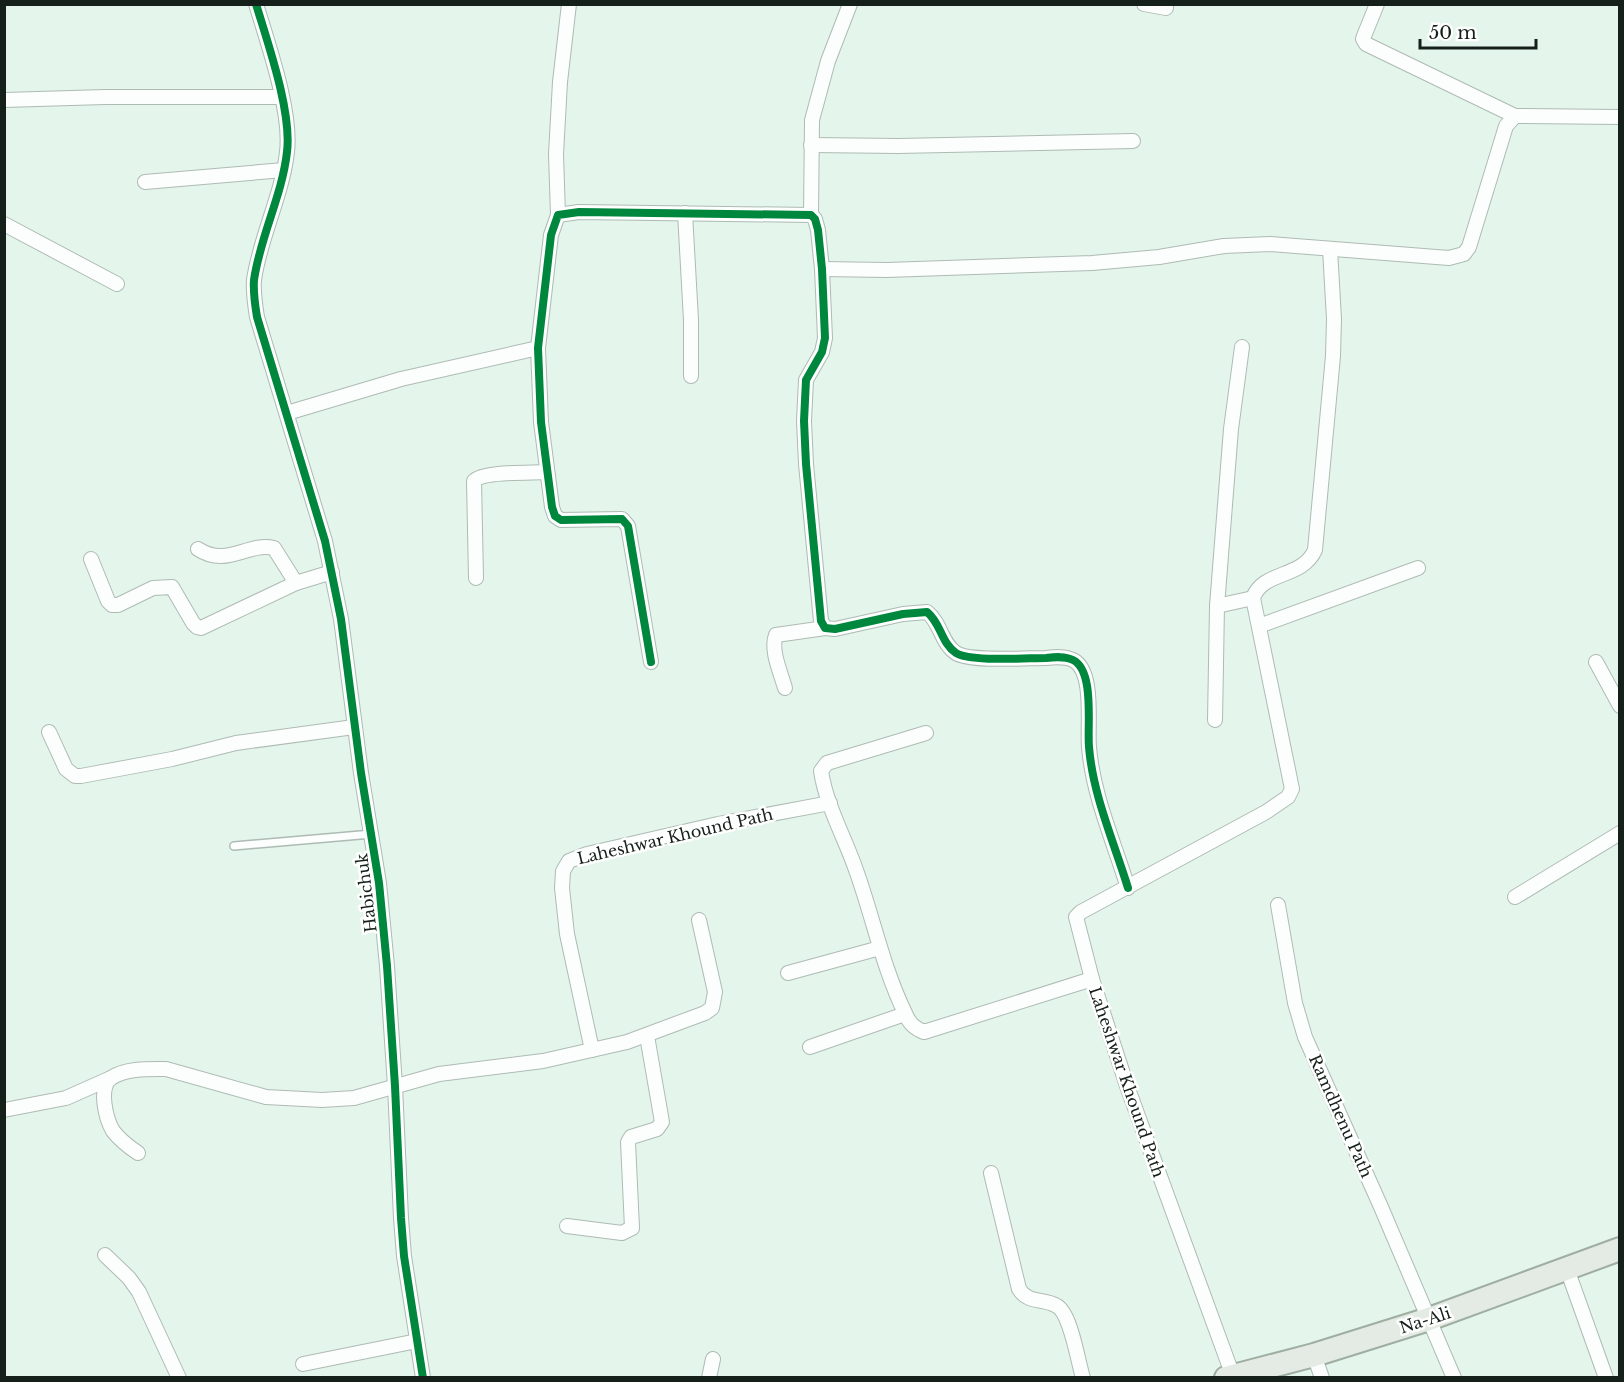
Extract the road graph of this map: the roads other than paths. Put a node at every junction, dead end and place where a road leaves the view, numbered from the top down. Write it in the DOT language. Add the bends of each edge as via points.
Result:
graph roads {
  1 [pos="256,4"];
  2 [pos="569,4"];
  3 [pos="849,4"];
  4 [pos="1144,4"];
  5 [pos="1377,4"];
  6 [pos="1166,8"];
  7 [pos="282,97"];
  8 [pos="4,100"];
  9 [pos="1515,116"];
  10 [pos="1620,117"];
  11 [pos="1133,141"];
  12 [pos="811,145"];
  13 [pos="284,170"];
  14 [pos="145,182"];
  15 [pos="685,213"];
  16 [pos="558,215"];
  17 [pos="811,215"];
  18 [pos="4,224"];
  19 [pos="1330,249"];
  20 [pos="822,268"];
  21 [pos="117,284"];
  22 [pos="1242,347"];
  23 [pos="538,348"];
  24 [pos="691,376"];
  25 [pos="287,413"];
  26 [pos="546,472"];
  27 [pos="198,549"];
  28 [pos="91,559"];
  29 [pos="1418,568"];
  30 [pos="332,572"];
  31 [pos="476,578"];
  32 [pos="296,583"];
  33 [pos="1252,598"];
  34 [pos="1217,606"];
  35 [pos="1259,626"];
  36 [pos="825,628"];
  37 [pos="651,662"];
  38 [pos="1596,662"];
  39 [pos="785,688"];
  40 [pos="1620,706"];
  41 [pos="1215,720"];
  42 [pos="354,728"];
  43 [pos="49,732"];
  44 [pos="926,733"];
  45 [pos="830,803"];
  46 [pos="1620,833"];
  47 [pos="372,834"];
  48 [pos="234,846"];
  49 [pos="1128,888"];
  50 [pos="1515,897"];
  51 [pos="1278,905"];
  52 [pos="699,920"];
  53 [pos="880,948"];
  54 [pos="788,973"];
  55 [pos="1092,979"];
  56 [pos="905,1014"];
  57 [pos="647,1036"];
  58 [pos="810,1047"];
  59 [pos="592,1050"];
  60 [pos="111,1078"];
  61 [pos="395,1086"];
  62 [pos="4,1110"];
  63 [pos="138,1153"];
  64 [pos="991,1173"];
  65 [pos="567,1226"];
  66 [pos="1620,1249"];
  67 [pos="105,1255"];
  68 [pos="1567,1269"];
  69 [pos="1429,1319"];
  70 [pos="417,1341"];
  71 [pos="1314,1355"];
  72 [pos="713,1359"];
  73 [pos="303,1364"];
  74 [pos="179,1377"];
  75 [pos="423,1377"];
  76 [pos="709,1377"];
  77 [pos="1083,1377"];
  78 [pos="1229,1377"];
  79 [pos="1322,1377"];
  80 [pos="1454,1377"];
  81 [pos="1606,1377"];
  1 -- 7 [label="street, Habichuk"];
  2 -- 16 [label="street" via="556,154"];
  3 -- 12 [label="street" via="823,79"];
  4 -- 6 [label="street"];
  5 -- 9 [label="street" via="1363,39 1366,44"];
  7 -- 8 [label="street"];
  7 -- 13 [label="street, Habichuk" via="288,149"];
  9 -- 10 [label="street"];
  9 -- 19 [label="street" via="1506,126 1464,254 1449,258"];
  11 -- 12 [label="street" via="898,147"];
  12 -- 17 [label="street"];
  13 -- 14 [label="street"];
  13 -- 25 [label="street, Habichuk" via="257,267 254,299"];
  15 -- 16 [label="street"];
  15 -- 17 [label="street"];
  15 -- 24 [label="street"];
  16 -- 23 [label="street" via="551,235"];
  17 -- 20 [label="street" via="818,230"];
  18 -- 21 [label="street"];
  19 -- 20 [label="street" via="1270,244 1092,263 887,270"];
  19 -- 33 [label="street" via="1333,356 1315,550 1302,567 1262,584"];
  20 -- 36 [label="street" via="825,338 822,352 806,380 804,421 818,598"];
  22 -- 34 [label="street" via="1231,429"];
  23 -- 25 [label="street" via="401,379"];
  23 -- 26 [label="street"];
  25 -- 30 [label="street, Habichuk"];
  26 -- 31 [label="street" via="481,476 474,481"];
  26 -- 37 [label="street" via="552,507 561,520 622,519 628,526"];
  27 -- 32 [label="street" via="220,557 274,548"];
  28 -- 32 [label="street" via="112,605 153,588 172,587 193,623 201,628"];
  29 -- 35 [label="street"];
  30 -- 32 [label="street"];
  30 -- 42 [label="street, Habichuk"];
  33 -- 34 [label="street"];
  33 -- 35 [label="street"];
  34 -- 41 [label="street"];
  35 -- 49 [label="street" via="1291,776 1288,797"];
  36 -- 39 [label="street" via="776,635 774,649"];
  36 -- 49 [label="street" via="922,611 933,617 946,643 961,656 1059,657 1079,664 1087,682 1089,747 1096,786"];
  38 -- 40 [label="street"];
  42 -- 43 [label="street" via="246,741 81,776 66,769"];
  42 -- 47 [label="street, Habichuk"];
  44 -- 45 [label="street" via="827,763 821,771"];
  45 -- 53 [label="street" via="856,869"];
  45 -- 59 [label="street, Laheshwar Khound Path" via="718,824 568,861 563,871 564,910"];
  46 -- 50 [label="street"];
  47 -- 48 [label="lane"];
  47 -- 61 [label="street, Habichuk"];
  49 -- 55 [label="street" via="1076,917"];
  51 -- 69 [label="street, Ramdhenu Path" via="1305,1037"];
  52 -- 57 [label="street" via="715,1002 705,1013"];
  53 -- 54 [label="street"];
  53 -- 56 [label="street"];
  55 -- 56 [label="street, Laheshwar Khound Path" via="924,1032 916,1029"];
  55 -- 78 [label="street, Laheshwar Khound Path"];
  56 -- 58 [label="street"];
  57 -- 59 [label="street"];
  57 -- 65 [label="street" via="662,1122 657,1129 631,1137 628,1142 632,1228 622,1233"];
  59 -- 61 [label="street" via="543,1061 455,1071"];
  60 -- 61 [label="street" via="124,1072 166,1069 248,1093 289,1099 354,1098"];
  60 -- 62 [label="street" via="66,1098"];
  60 -- 63 [label="street" via="105,1085 112,1130"];
  61 -- 70 [label="street, Habichuk" via="404,1256"];
  64 -- 77 [label="street" via="1019,1289 1027,1298 1062,1310"];
  66 -- 68 [label="main road, Na-Ali"];
  67 -- 74 [label="street" via="139,1292"];
  68 -- 69 [label="main road, Na-Ali"];
  68 -- 81 [label="street"];
  69 -- 71 [label="main road, Na-Ali"];
  69 -- 80 [label="street, Ramdhenu Path"];
  70 -- 73 [label="street"];
  70 -- 75 [label="street, Habichuk"];
  71 -- 78 [label="main road, Na-Ali"];
  71 -- 79 [label="street"];
  72 -- 76 [label="street"];
}
